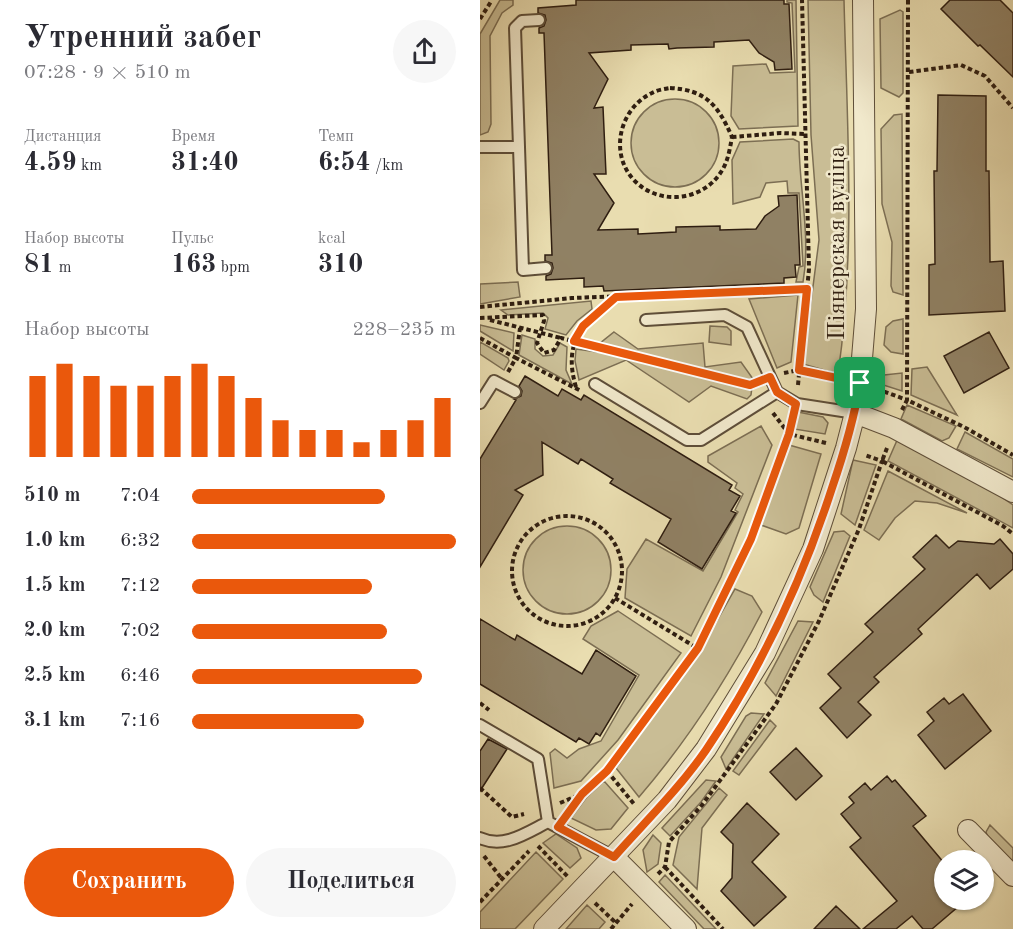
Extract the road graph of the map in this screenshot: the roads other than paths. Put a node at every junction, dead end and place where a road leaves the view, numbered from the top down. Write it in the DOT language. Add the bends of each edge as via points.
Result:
graph roads {
  1 [pos="863,0"];
  2 [pos="539,20"];
  3 [pos="480,147"];
  4 [pos="519,147"];
  5 [pos="546,268"];
  6 [pos="646,320"];
  7 [pos="595,384"];
  8 [pos="777,392"];
  9 [pos="514,393"];
  10 [pos="480,403"];
  11 [pos="855,413"];
  12 [pos="1013,492"];
  13 [pos="480,725"];
  14 [pos="553,825"];
  15 [pos="968,830"];
  16 [pos="480,838"];
  17 [pos="614,857"];
  18 [pos="1013,876"];
  19 [pos="544,929"];
  20 [pos="686,929"];
  1 -- 11 [label="street, Піянерская вуліца" via="866,309"];
  2 -- 4 [label="lane" via="522,21 515,28"];
  3 -- 4 [label="lane"];
  4 -- 5 [label="lane" via="523,270"];
  6 -- 8 [label="lane" via="725,315 738,321 747,327"];
  7 -- 8 [label="lane" via="687,440 701,440"];
  8 -- 11 [label="lane" via="796,404"];
  9 -- 10 [label="lane" via="494,381"];
  11 -- 12 [label="street" via="894,428"];
  11 -- 17 [label="street, Піянерская вуліца" via="813,549 765,653 706,749 667,800"];
  13 -- 14 [label="lane" via="538,759"];
  14 -- 16 [label="lane" via="503,843"];
  14 -- 17 [label="lane"];
  15 -- 18 [label="street"];
  17 -- 19 [label="street, Піянерская вуліца"];
  17 -- 20 [label="street"];
}
